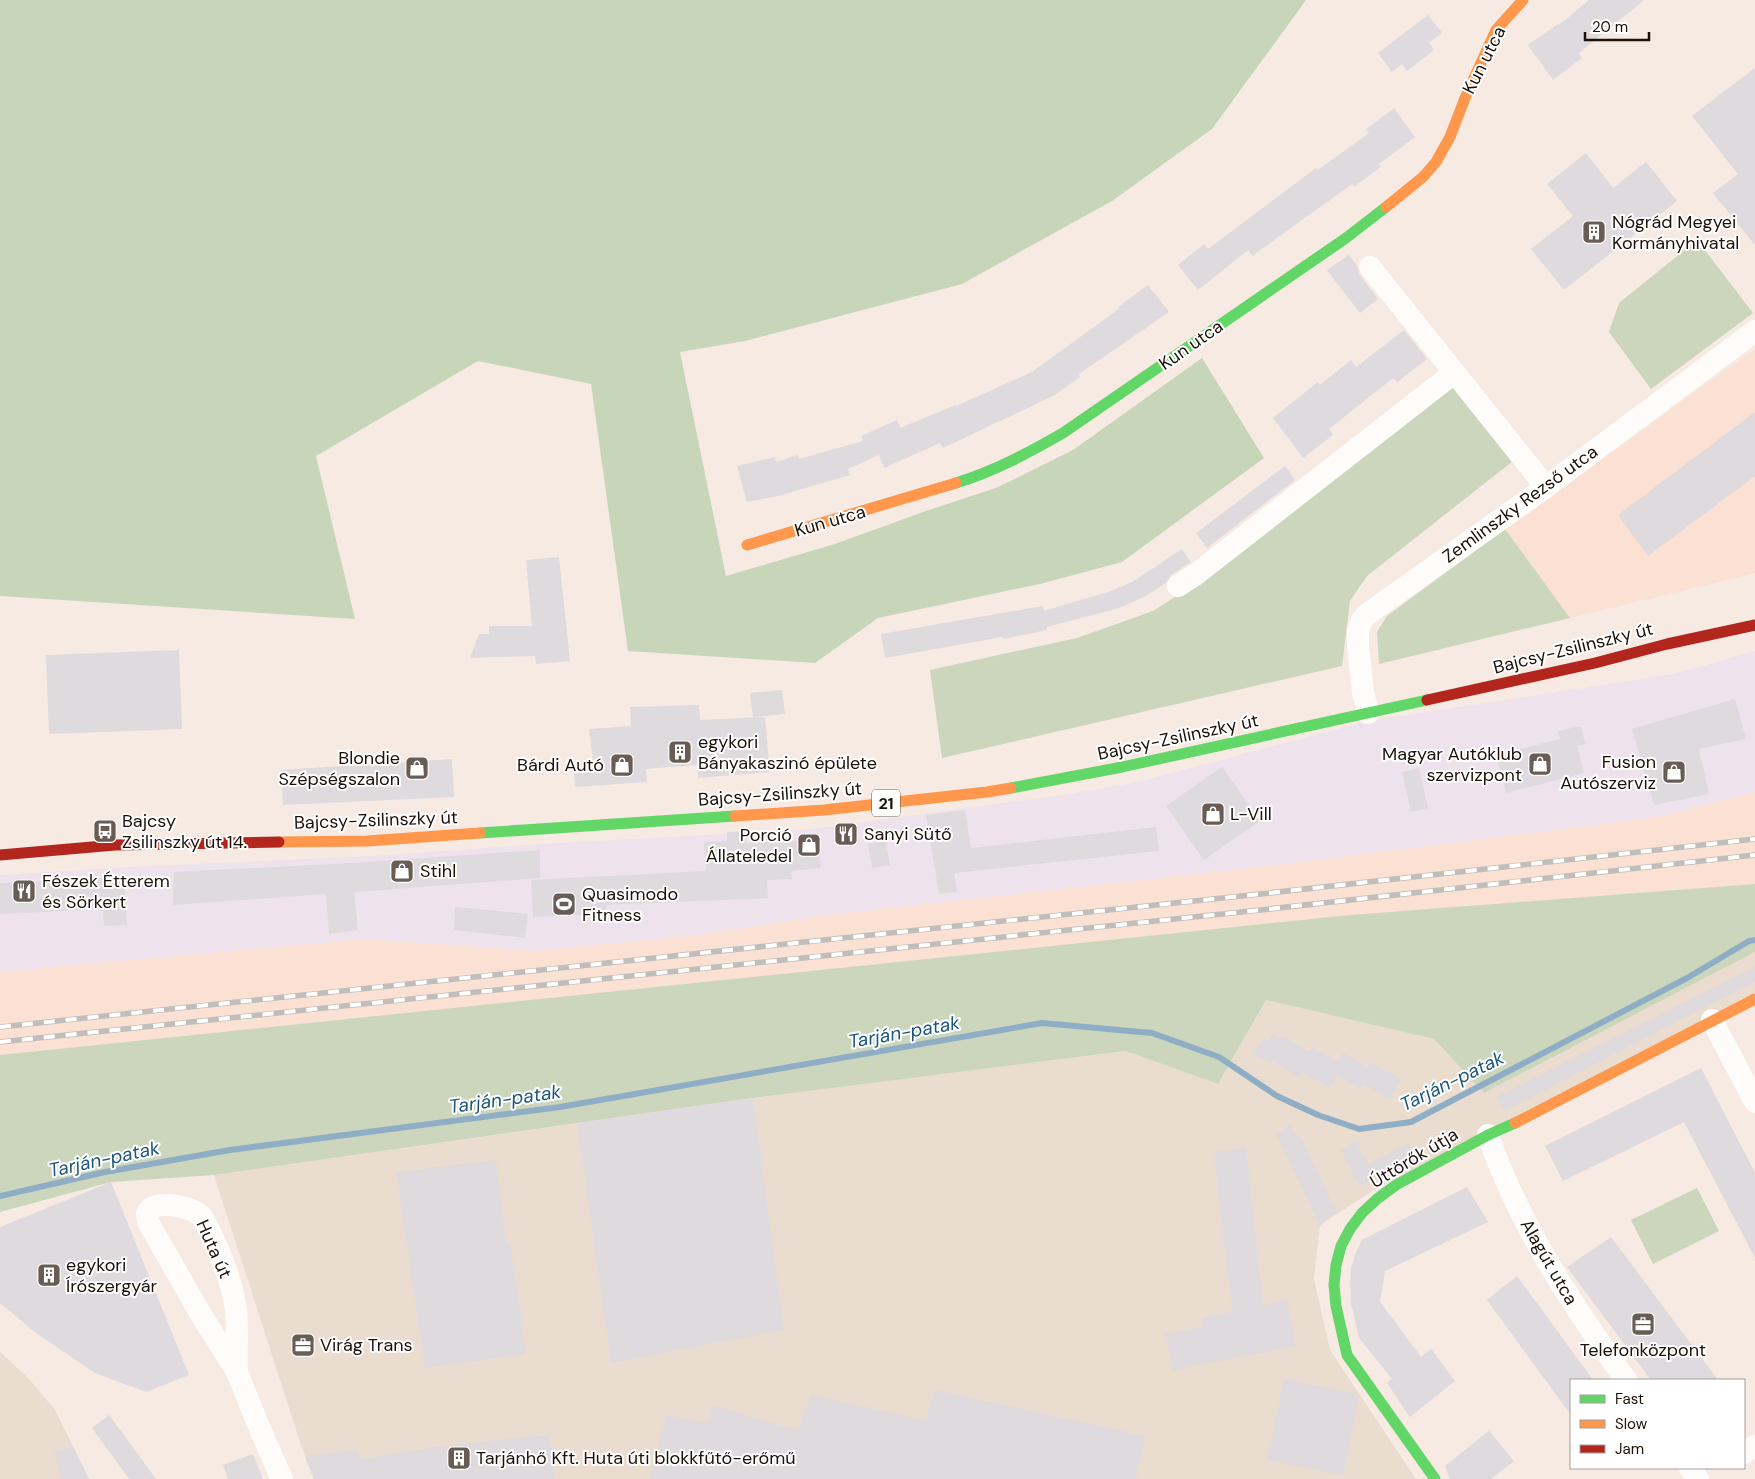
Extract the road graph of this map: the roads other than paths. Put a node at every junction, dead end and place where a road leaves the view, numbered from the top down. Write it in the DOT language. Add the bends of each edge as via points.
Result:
graph roads {
  1 [pos="1523,0"];
  2 [pos="1370,267"];
  3 [pos="1755,331"];
  4 [pos="1454,373"];
  5 [pos="1546,488"];
  6 [pos="747,545"];
  7 [pos="1178,586"];
  8 [pos="1755,625"];
  9 [pos="1368,713"];
  10 [pos="0,855"];
  11 [pos="1755,999"];
  12 [pos="1712,1020"];
  13 [pos="1755,1102"];
  14 [pos="1488,1135"];
  15 [pos="237,1372"];
  16 [pos="1625,1379"];
  17 [pos="282,1479"];
  18 [pos="1435,1479"];
  1 -- 6 [label="main road, Kun utca" via="1496,30 1436,162 1423,178 1346,238 1063,433 1017,459 976,477"];
  2 -- 4 [label="street"];
  3 -- 5 [label="street, Zemlinszky Rezső utca"];
  4 -- 5 [label="street"];
  4 -- 7 [label="street"];
  5 -- 9 [label="street, Zemlinszky Rezső utca" via="1366,615 1358,630 1358,646 1362,692"];
  8 -- 9 [label="main road, Bajcsy-Zsilinszky út / 21"];
  9 -- 10 [label="main road, Bajcsy-Zsilinszky út / 21" via="1122,767 987,792 922,800 824,810 367,841 115,845"];
  11 -- 12 [label="main road, Úttörők útja"];
  12 -- 13 [label="street"];
  12 -- 14 [label="main road, Úttörők útja"];
  14 -- 16 [label="street, Alagút utca" via="1515,1201 1544,1258"];
  14 -- 18 [label="main road, Úttörők útja" via="1396,1185 1371,1204 1346,1237 1335,1269 1335,1302 1346,1353"];
  15 -- 15 [label="street, Huta út" via="234,1297 209,1230 194,1210 180,1206 150,1209 148,1222"];
  15 -- 17 [label="street, Huta út"];
}
